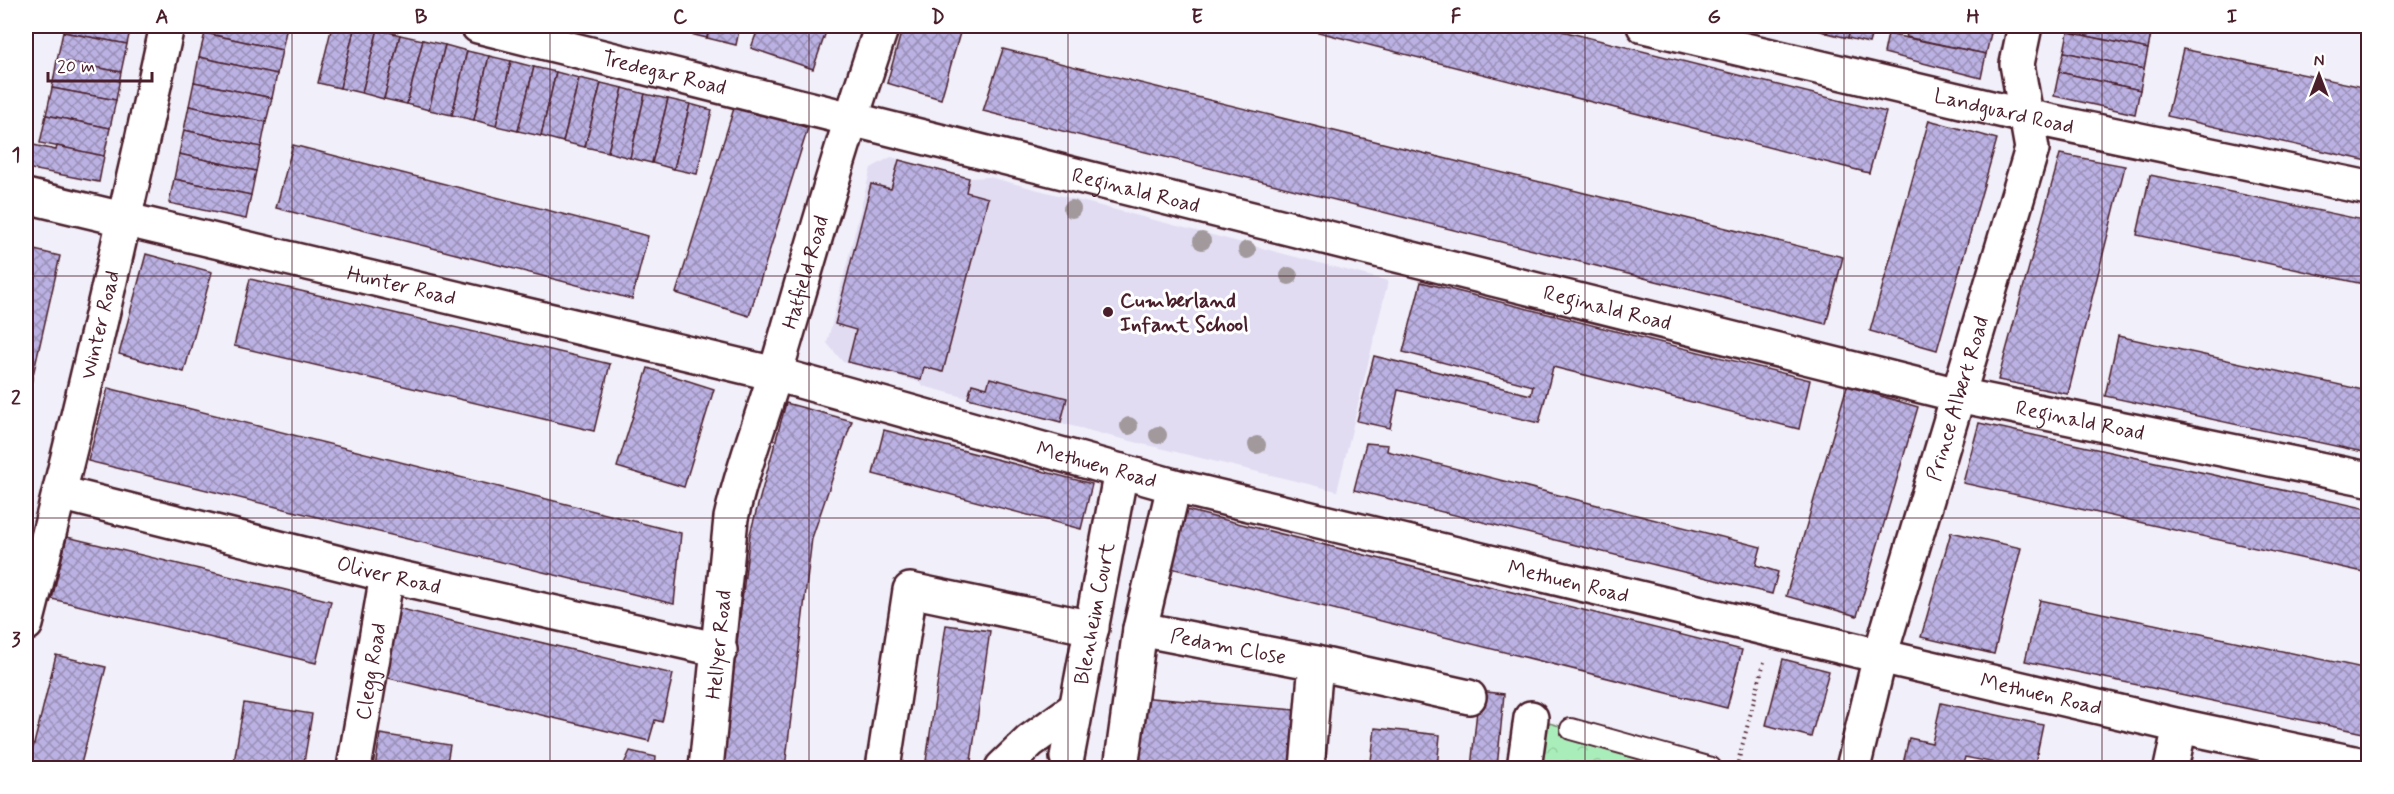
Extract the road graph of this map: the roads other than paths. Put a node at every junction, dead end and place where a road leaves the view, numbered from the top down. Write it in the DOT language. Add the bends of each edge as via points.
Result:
graph roads {
  1 [pos="167,26"];
  2 [pos="478,26"];
  3 [pos="882,26"];
  4 [pos="1644,26"];
  5 [pos="2025,26"];
  6 [pos="2025,116"];
  7 [pos="850,119"];
  8 [pos="2368,188"];
  9 [pos="26,196"];
  10 [pos="125,219"];
  11 [pos="775,374"];
  12 [pos="1958,395"];
  13 [pos="1121,471"];
  14 [pos="2368,479"];
  15 [pos="1174,486"];
  16 [pos="60,493"];
  17 [pos="731,518"];
  18 [pos="387,574"];
  19 [pos="26,624"];
  20 [pos="1092,628"];
  21 [pos="1140,629"];
  22 [pos="720,650"];
  23 [pos="1880,656"];
  24 [pos="1316,663"];
  25 [pos="1469,696"];
  26 [pos="1076,708"];
  27 [pos="1531,718"];
  28 [pos="2180,726"];
  29 [pos="1571,729"];
  30 [pos="1067,757"];
  31 [pos="2368,765"];
  32 [pos="354,768"];
  33 [pos="706,768"];
  34 [pos="883,768"];
  35 [pos="1002,768"];
  36 [pos="1121,768"];
  37 [pos="1307,768"];
  38 [pos="1524,768"];
  39 [pos="1711,768"];
  40 [pos="1853,768"];
  41 [pos="2171,768"];
  1 -- 10 [label="street, Winter Road"];
  2 -- 7 [label="street, Tredegar Road"];
  3 -- 7 [label="street, Hatfield Road"];
  4 -- 6 [label="street, Landguard Road"];
  5 -- 6 [label="street, Prince Albert Road" via="2018,64"];
  6 -- 8 [label="street, Landguard Road"];
  6 -- 12 [label="street, Prince Albert Road" via="2032,148"];
  7 -- 11 [label="street, Hatfield Road"];
  7 -- 12 [label="street, Reginald Road"];
  9 -- 10 [label="street, Hunter Road"];
  10 -- 11 [label="street, Hunter Road"];
  10 -- 16 [label="street, Winter Road"];
  11 -- 13 [label="street, Methuen Road"];
  11 -- 17 [label="street, Hatfield Road"];
  12 -- 14 [label="street, Reginald Road"];
  12 -- 23 [label="street, Prince Albert Road"];
  13 -- 15 [label="street, Methuen Road"];
  13 -- 20 [label="street, Blenheim Court"];
  15 -- 21 [label="street, Pedam Close"];
  15 -- 23 [label="street, Methuen Road"];
  16 -- 18 [label="street, Oliver Road"];
  16 -- 19 [label="street, Winter Road"];
  17 -- 22 [label="street, Hellyer Road"];
  18 -- 22 [label="street, Oliver Road"];
  18 -- 32 [label="street, Clegg Road"];
  20 -- 26 [label="street, Blenheim Court"];
  20 -- 34 [label="street" via="910,590"];
  21 -- 24 [label="street, Pedam Close"];
  21 -- 36 [label="street, Pedam Close"];
  22 -- 33 [label="street, Hellyer Road"];
  23 -- 28 [label="street, Methuen Road"];
  23 -- 40 [label="street, Prince Albert Road"];
  24 -- 25 [label="street, Pedam Close"];
  24 -- 37 [label="street, Pedam Close"];
  26 -- 30 [label="street, Blenheim Court"];
  26 -- 35 [label="street" via="1030,741"];
  27 -- 38 [label="street"];
  28 -- 31 [label="street, Methuen Road"];
  28 -- 41 [label="street"];
  29 -- 39 [label="lane"];
}
